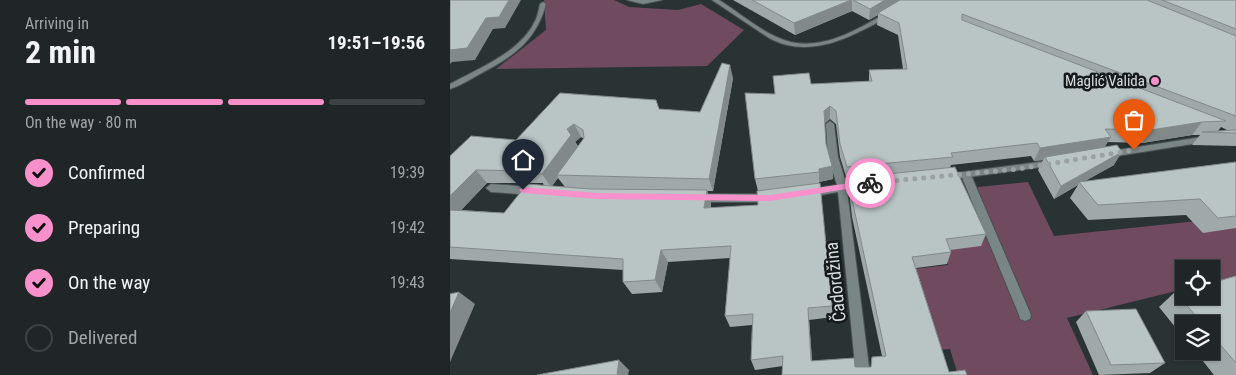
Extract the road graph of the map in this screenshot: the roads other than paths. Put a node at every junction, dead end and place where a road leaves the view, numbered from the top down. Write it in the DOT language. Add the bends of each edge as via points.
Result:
graph roads {
  1 [pos="630,0"];
  2 [pos="659,0"];
  3 [pos="715,0"];
  4 [pos="912,0"];
  5 [pos="543,4"];
  6 [pos="450,86"];
  7 [pos="830,124"];
  8 [pos="1219,139"];
  9 [pos="1105,155"];
  10 [pos="1066,161"];
  11 [pos="966,175"];
  12 [pos="937,178"];
  13 [pos="871,183"];
  14 [pos="842,186"];
  15 [pos="491,188"];
  16 [pos="546,191"];
  17 [pos="798,194"];
  18 [pos="780,196"];
  19 [pos="682,198"];
  20 [pos="1025,315"];
  21 [pos="863,375"];
  1 -- 2 [label="street"];
  3 -- 4 [label="street" via="781,41 810,45 835,40"];
  5 -- 6 [label="street" via="542,18 536,27 512,50"];
  7 -- 14 [label="street, Čadordžina" via="833,157"];
  8 -- 9 [label="street" via="1192,140"];
  10 -- 11 [label="street"];
  11 -- 12 [label="street"];
  11 -- 20 [label="street"];
  13 -- 14 [label="street"];
  14 -- 17 [label="street"];
  14 -- 21 [label="street, Čadordžina"];
  15 -- 16 [label="street"];
  18 -- 19 [label="street"];
}
